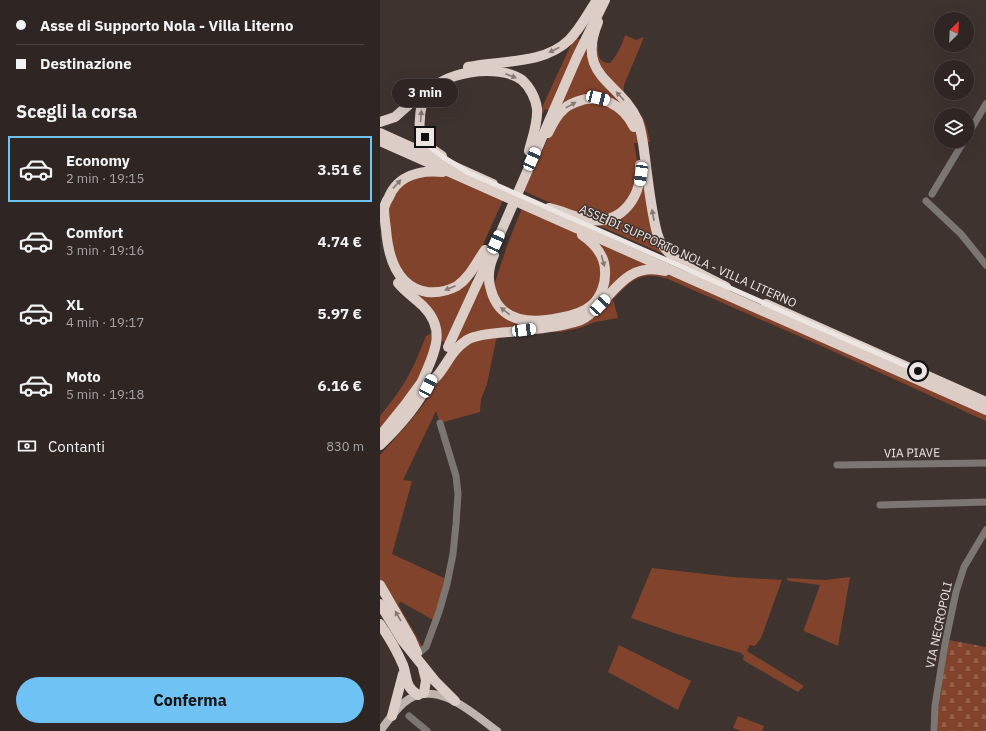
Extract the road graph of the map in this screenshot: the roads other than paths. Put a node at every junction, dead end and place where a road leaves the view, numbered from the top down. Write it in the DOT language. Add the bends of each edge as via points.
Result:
graph roads {
  1 [pos="602,0"];
  2 [pos="473,69"];
  3 [pos="986,104"];
  4 [pos="380,122"];
  5 [pos="974,124"];
  6 [pos="380,133"];
  7 [pos="380,140"];
  8 [pos="640,144"];
  9 [pos="960,148"];
  10 [pos="531,155"];
  11 [pos="449,172"];
  12 [pos="469,173"];
  13 [pos="932,194"];
  14 [pos="926,201"];
  15 [pos="549,208"];
  16 [pos="555,218"];
  17 [pos="382,231"];
  18 [pos="500,234"];
  19 [pos="485,250"];
  20 [pos="986,266"];
  21 [pos="688,277"];
  22 [pos="726,287"];
  23 [pos="557,322"];
  24 [pos="445,346"];
  25 [pos="425,385"];
  26 [pos="986,402"];
  27 [pos="986,410"];
  28 [pos="440,422"];
  29 [pos="394,431"];
  30 [pos="380,436"];
  31 [pos="380,445"];
  32 [pos="380,449"];
  33 [pos="986,463"];
  34 [pos="837,465"];
  35 [pos="986,502"];
  36 [pos="880,505"];
  37 [pos="986,530"];
  38 [pos="380,586"];
  39 [pos="380,604"];
  40 [pos="380,624"];
  41 [pos="402,640"];
  42 [pos="419,659"];
  43 [pos="404,668"];
  44 [pos="421,694"];
  45 [pos="454,701"];
  46 [pos="392,716"];
  47 [pos="409,716"];
  48 [pos="380,731"];
  49 [pos="427,731"];
  50 [pos="497,731"];
  51 [pos="934,731"];
  1 -- 2 [label="highway, one-way" via="561,47 531,58"];
  8 -- 1 [label="highway, one-way, bridge" via="640,128 634,114 602,77 593,62 592,44 601,16"];
  1 -- 10 [label="highway" via="586,25"];
  2 -- 4 [label="highway" via="448,71 436,77 395,117"];
  2 -- 10 [label="highway, one-way" via="508,74 522,80 529,89 537,109"];
  12 -- 2 [label="highway, one-way" via="430,147 420,128 420,112 425,96 438,83"];
  3 -- 5 [label="street"];
  6 -- 12 [label="highway, ASSE DI SUPPORTO NOLA - VILLA LITERNO"];
  7 -- 11 [label="highway, ASSE DI SUPPORTO NOLA - VILLA LITERNO"];
  10 -- 8 [label="highway, one-way, bridge" via="543,143 563,109 584,99 606,100 621,109 634,127"];
  8 -- 15 [label="highway" via="639,188 631,203 620,212 606,219 590,220"];
  22 -- 8 [label="highway, one-way" via="670,255 661,244 656,231"];
  9 -- 13 [label="street"];
  10 -- 18 [label="highway, bridge"];
  10 -- 19 [label="highway"];
  11 -- 16 [label="highway, ASSE DI SUPPORTO NOLA - VILLA LITERNO"];
  17 -- 11 [label="highway, one-way" via="384,207 392,190 402,178 431,171"];
  12 -- 15 [label="highway, ASSE DI SUPPORTO NOLA - VILLA LITERNO"];
  14 -- 20 [label="street" via="961,234"];
  15 -- 22 [label="highway, ASSE DI SUPPORTO NOLA - VILLA LITERNO"];
  16 -- 21 [label="highway, ASSE DI SUPPORTO NOLA - VILLA LITERNO"];
  16 -- 23 [label="highway, one-way" via="590,240 602,255 605,267 602,289 593,304"];
  19 -- 17 [label="highway, one-way" via="470,273 458,285 434,293 414,288 400,277"];
  17 -- 24 [label="highway" via="386,260 394,279 424,307 435,323"];
  23 -- 18 [label="highway, one-way, bridge" via="524,320 511,316 498,306 488,280"];
  18 -- 24 [label="highway, bridge"];
  19 -- 24 [label="highway"];
  21 -- 23 [label="highway" via="658,270 639,271 621,282 594,311 582,319"];
  21 -- 27 [label="highway, ASSE DI SUPPORTO NOLA - VILLA LITERNO"];
  22 -- 26 [label="highway, ASSE DI SUPPORTO NOLA - VILLA LITERNO"];
  23 -- 24 [label="highway" via="491,333"];
  24 -- 25 [label="highway"];
  25 -- 29 [label="highway" via="414,408"];
  25 -- 30 [label="highway"];
  28 -- 42 [label="street" via="456,476 456,524 447,584 426,647"];
  29 -- 31 [label="highway"];
  29 -- 32 [label="highway"];
  33 -- 34 [label="street, VIA PIAVE"];
  35 -- 36 [label="street"];
  37 -- 51 [label="street, VIA NECROPOLI" via="964,567 956,592 935,706"];
  42 -- 38 [label="highway, one-way" via="411,639"];
  39 -- 41 [label="highway"];
  40 -- 43 [label="highway" via="396,649"];
  41 -- 42 [label="highway"];
  41 -- 43 [label="highway"];
  42 -- 43 [label="highway" via="410,659"];
  42 -- 44 [label="highway" via="426,680"];
  42 -- 45 [label="highway"];
  43 -- 44 [label="highway" via="406,683 413,692"];
  43 -- 46 [label="highway"];
  44 -- 45 [label="main road" via="439,694"];
  44 -- 46 [label="main road" via="409,699"];
  45 -- 50 [label="main road"];
  46 -- 48 [label="main road"];
  47 -- 49 [label="street"];
}
